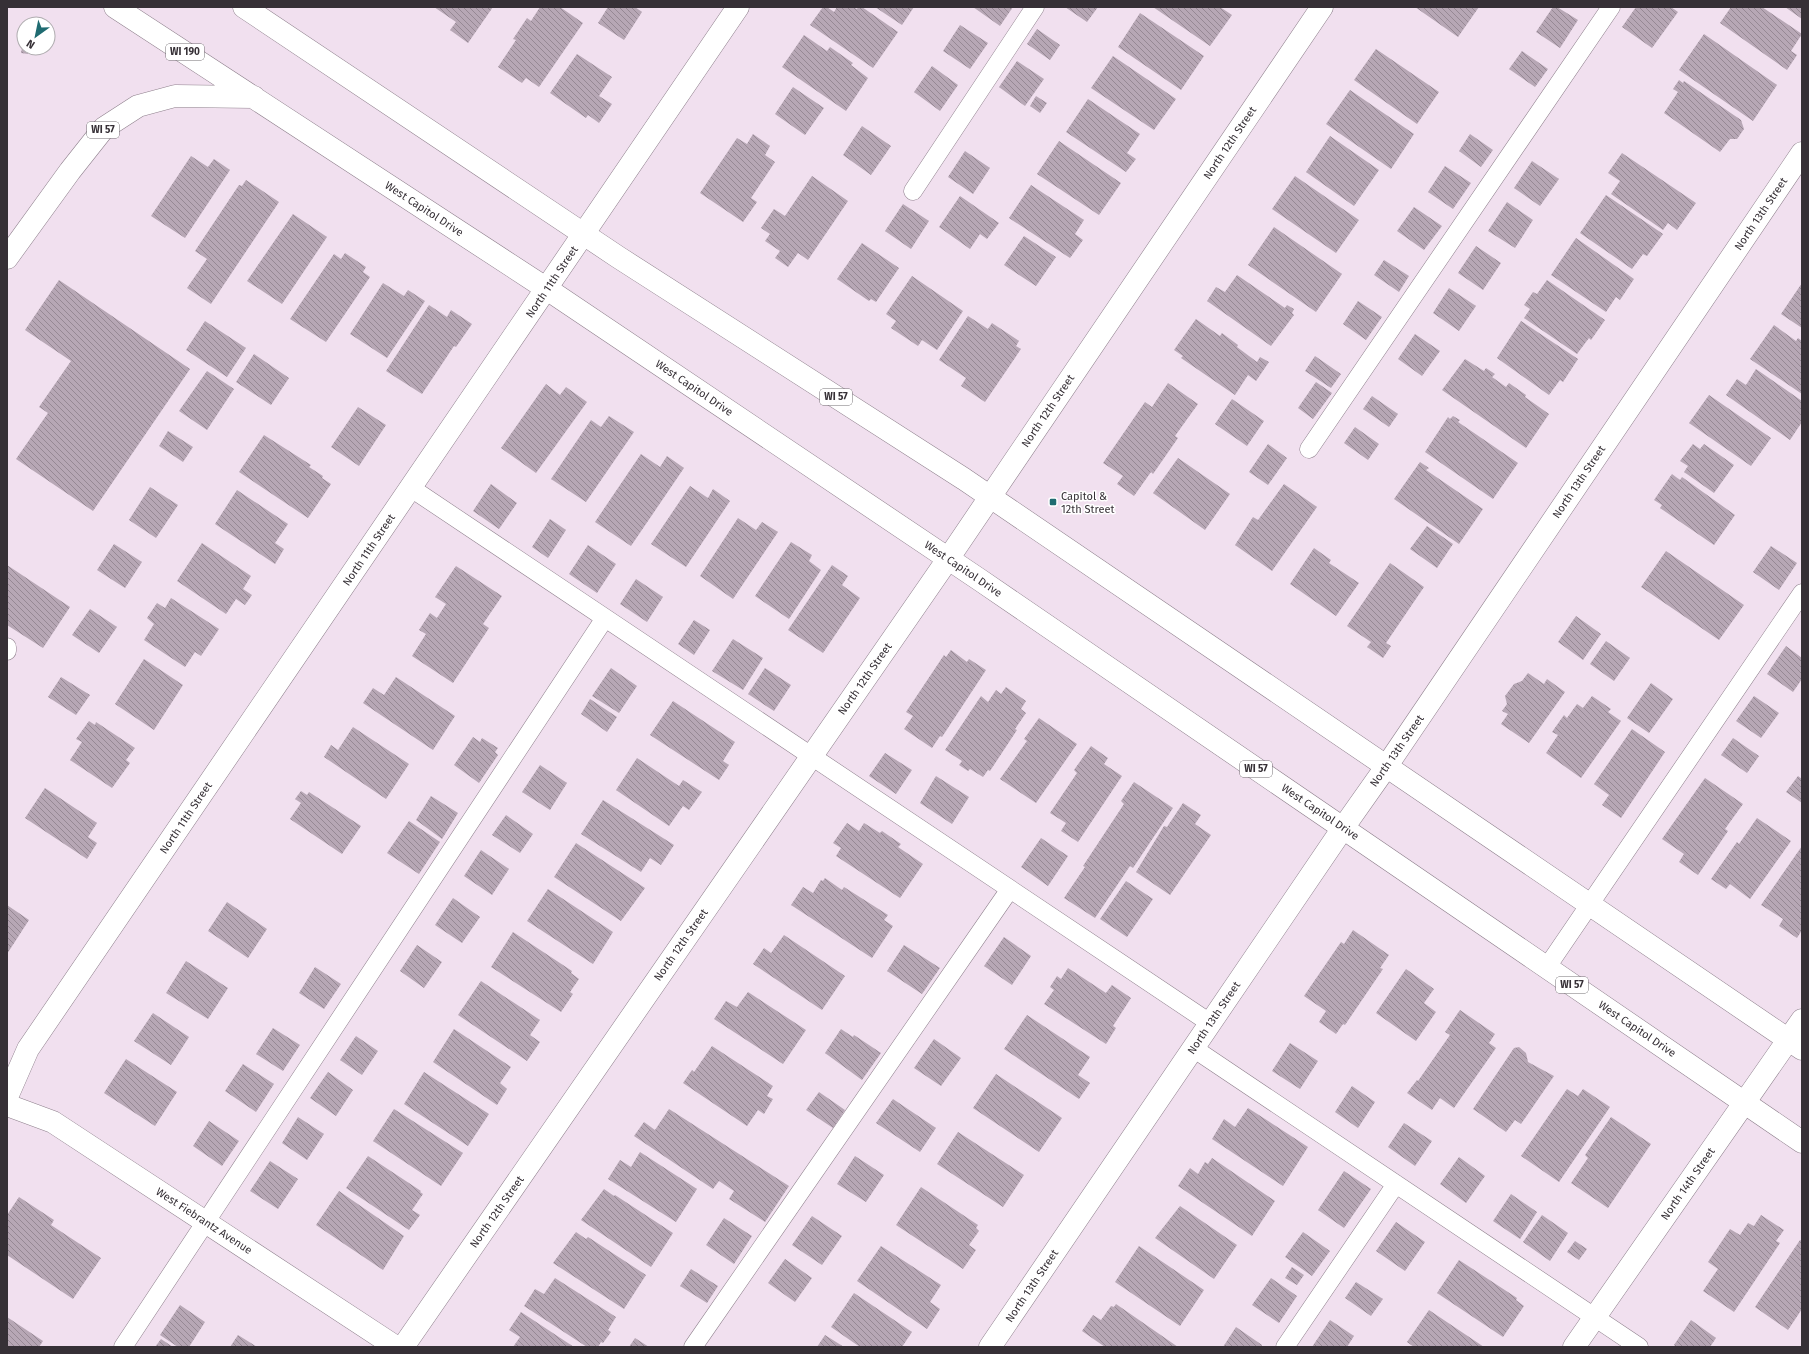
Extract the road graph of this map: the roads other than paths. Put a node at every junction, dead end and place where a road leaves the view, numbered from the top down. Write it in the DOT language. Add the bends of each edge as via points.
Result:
graph roads {
  1 [pos="115,7"];
  2 [pos="244,7"];
  3 [pos="738,7"];
  4 [pos="1035,7"];
  5 [pos="1322,7"];
  6 [pos="1611,7"];
  7 [pos="254,97"];
  8 [pos="1802,153"];
  9 [pos="913,191"];
  10 [pos="584,234"];
  11 [pos="7,258"];
  12 [pos="547,289"];
  13 [pos="1309,449"];
  14 [pos="411,488"];
  15 [pos="990,497"];
  16 [pos="948,559"];
  17 [pos="1802,593"];
  18 [pos="605,618"];
  19 [pos="7,648"];
  20 [pos="7,651"];
  21 [pos="812,756"];
  22 [pos="1386,767"];
  23 [pos="1343,828"];
  24 [pos="1010,889"];
  25 [pos="1591,905"];
  26 [pos="1547,967"];
  27 [pos="1802,1020"];
  28 [pos="1210,1023"];
  29 [pos="1795,1044"];
  30 [pos="1194,1048"];
  31 [pos="7,1097"];
  32 [pos="1745,1103"];
  33 [pos="7,1105"];
  34 [pos="1802,1142"];
  35 [pos="1396,1184"];
  36 [pos="206,1222"];
  37 [pos="1594,1316"];
  38 [pos="123,1347"];
  39 [pos="396,1347"];
  40 [pos="403,1347"];
  41 [pos="693,1347"];
  42 [pos="990,1347"];
  43 [pos="1285,1347"];
  44 [pos="1574,1347"];
  45 [pos="1639,1347"];
  1 -- 7 [label="street, West Capitol Drive / WI 190"];
  2 -- 10 [label="street, WI 57"];
  3 -- 10 [label="street, North 11th Street"];
  4 -- 9 [label="lane"];
  5 -- 15 [label="street, North 12th Street"];
  6 -- 13 [label="lane"];
  7 -- 11 [label="street, WI 57" via="174,96 138,106 104,128"];
  7 -- 12 [label="street, West Capitol Drive / WI 57"];
  8 -- 22 [label="street, North 13th Street"];
  10 -- 12 [label="street, North 11th Street"];
  10 -- 15 [label="street, WI 57"];
  12 -- 14 [label="street, North 11th Street"];
  12 -- 16 [label="street, West Capitol Drive / WI 57"];
  14 -- 18 [label="lane"];
  14 -- 31 [label="street, North 11th Street" via="28,1049"];
  15 -- 16 [label="street, North 12th Street"];
  15 -- 22 [label="street, WI 57"];
  16 -- 21 [label="street, North 12th Street"];
  16 -- 23 [label="street, West Capitol Drive / WI 57"];
  17 -- 25 [label="lane"];
  18 -- 21 [label="lane"];
  18 -- 36 [label="lane"];
  19 -- 20 [label="lane"];
  21 -- 24 [label="lane"];
  21 -- 40 [label="street, North 12th Street"];
  22 -- 23 [label="street, North 13th Street"];
  22 -- 25 [label="street, WI 57"];
  23 -- 26 [label="street, West Capitol Drive / WI 57"];
  23 -- 28 [label="street, North 13th Street"];
  24 -- 28 [label="lane"];
  24 -- 41 [label="lane"];
  25 -- 26 [label="lane"];
  25 -- 29 [label="street, WI 57"];
  26 -- 32 [label="street, West Capitol Drive / WI 57"];
  27 -- 29 [label="street, North 14th Street"];
  28 -- 30 [label="street, North 13th Street"];
  29 -- 32 [label="street, North 14th Street"];
  30 -- 35 [label="lane"];
  30 -- 42 [label="street, North 13th Street"];
  32 -- 34 [label="street, West Capitol Drive / WI 57"];
  32 -- 37 [label="street, North 14th Street"];
  33 -- 36 [label="street, West Fiebrantz Avenue" via="53,1122"];
  35 -- 37 [label="lane"];
  35 -- 43 [label="lane"];
  36 -- 38 [label="lane"];
  36 -- 39 [label="street, West Fiebrantz Avenue"];
  37 -- 44 [label="street, North 14th Street"];
  37 -- 45 [label="lane"];
}
